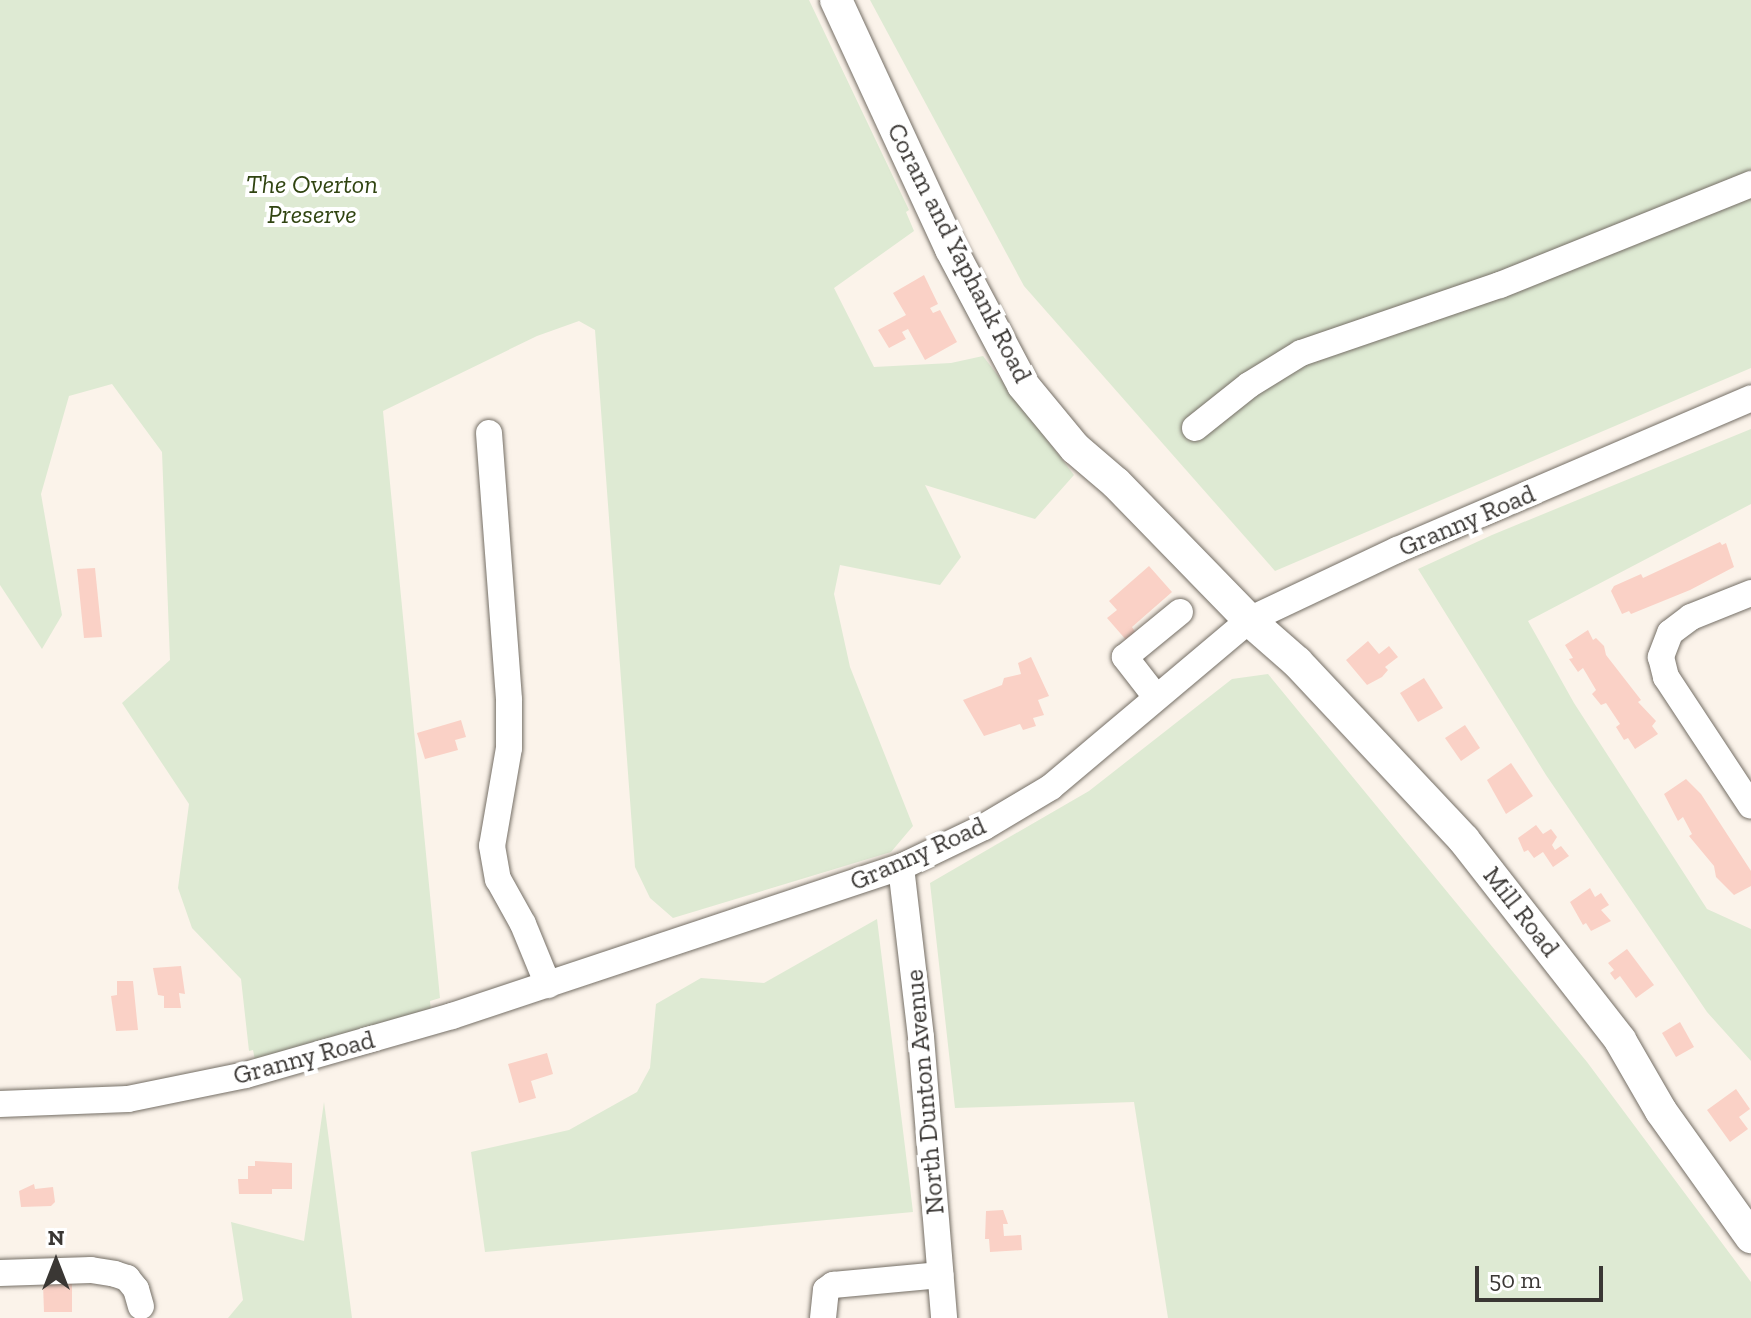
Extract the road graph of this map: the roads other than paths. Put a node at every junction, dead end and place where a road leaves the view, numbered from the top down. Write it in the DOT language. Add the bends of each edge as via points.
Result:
graph roads {
  1 [pos="836,0"];
  2 [pos="1751,184"];
  3 [pos="1751,398"];
  4 [pos="1195,428"];
  5 [pos="489,433"];
  6 [pos="1751,593"];
  7 [pos="1180,612"];
  8 [pos="1249,620"];
  9 [pos="1156,697"];
  10 [pos="1751,806"];
  11 [pos="901,867"];
  12 [pos="548,985"];
  13 [pos="0,1104"];
  14 [pos="1751,1237"];
  15 [pos="0,1273"];
  16 [pos="941,1275"];
  17 [pos="141,1306"];
  18 [pos="823,1318"];
  19 [pos="944,1318"];
  1 -- 8 [label="main road, Coram and Yaphank Road" via="951,249 1023,385 1075,448"];
  2 -- 4 [label="street" via="1500,285 1301,353"];
  3 -- 8 [label="street, Granny Road" via="1397,550"];
  5 -- 12 [label="street" via="509,700 509,748 492,846 498,879"];
  6 -- 10 [label="street" via="1691,617 1670,633 1661,657 1666,677"];
  7 -- 9 [label="street" via="1125,657"];
  8 -- 9 [label="street, Granny Road"];
  8 -- 14 [label="main road, Mill Road" via="1375,742 1505,889 1620,1040 1661,1111"];
  9 -- 11 [label="street, Granny Road" via="1051,787"];
  11 -- 12 [label="street, Granny Road"];
  11 -- 16 [label="street, North Dunton Avenue"];
  12 -- 13 [label="street, Granny Road" via="246,1075 128,1099"];
  15 -- 17 [label="street" via="115,1274 136,1289"];
  16 -- 18 [label="street" via="833,1285 826,1290"];
  16 -- 19 [label="street, North Dunton Avenue"];
}
